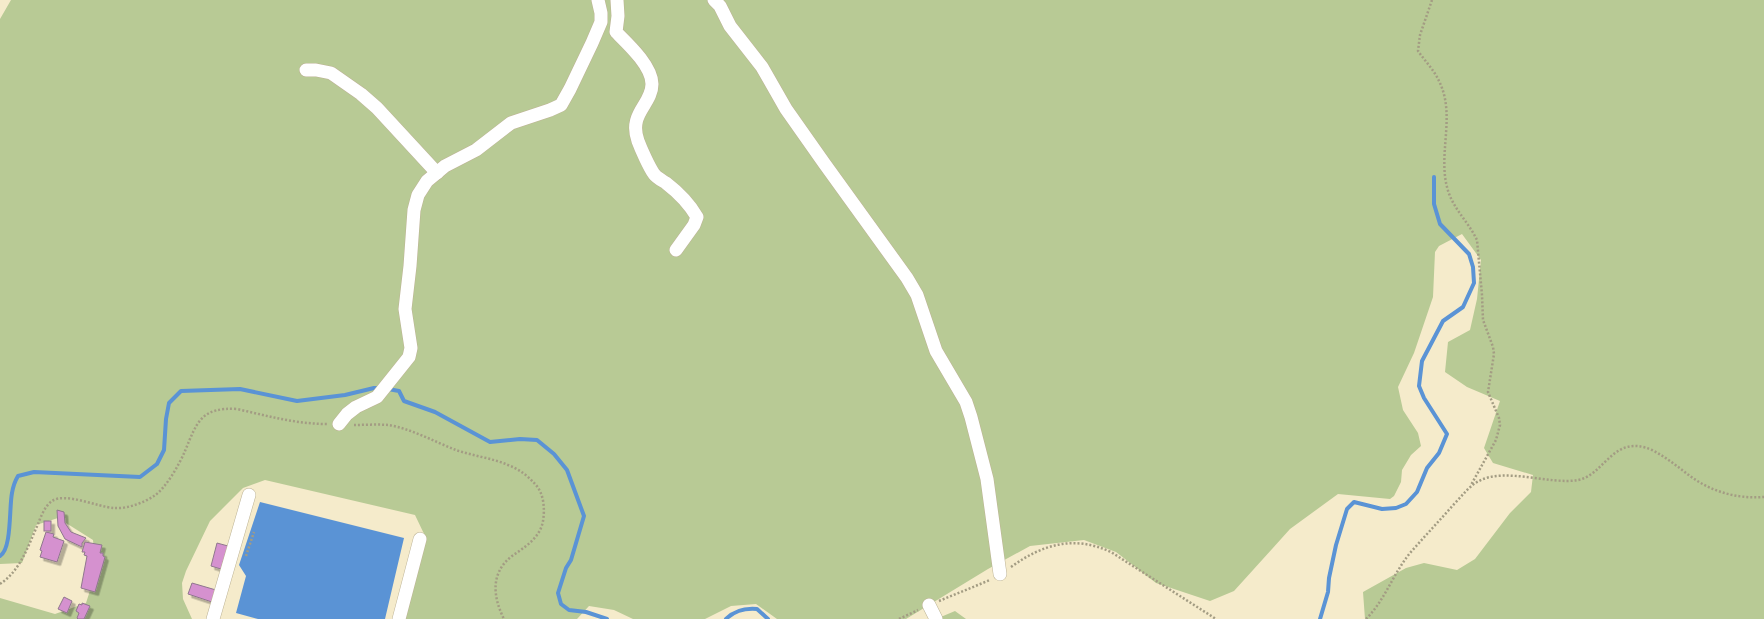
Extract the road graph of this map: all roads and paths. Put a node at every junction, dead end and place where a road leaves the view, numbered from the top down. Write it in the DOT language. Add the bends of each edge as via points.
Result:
graph roads {
  1 [pos="598,0"];
  2 [pos="618,0"];
  3 [pos="714,0"];
  4 [pos="1432,0"];
  5 [pos="306,70"];
  6 [pos="437,173"];
  7 [pos="676,250"];
  8 [pos="339,424"];
  9 [pos="1471,485"];
  10 [pos="249,495"];
  11 [pos="1764,497"];
  12 [pos="420,539"];
  13 [pos="1000,574"];
  14 [pos="0,584"];
  15 [pos="929,605"];
  16 [pos="213,619"];
  17 [pos="399,619"];
  18 [pos="504,619"];
  19 [pos="899,619"];
  20 [pos="936,619"];
  21 [pos="1216,619"];
  22 [pos="1366,619"];
  1 -- 6 [label="street" via="600,22 583,63 561,105 511,123 476,150"];
  2 -- 7 [label="street" via="616,32 641,58 652,82 637,118 635,128 638,141 654,174 686,201 697,217"];
  3 -- 13 [label="street" via="730,26 762,67 791,115 918,295 936,351 971,417 987,479"];
  4 -- 9 [label="path" via="1420,35 1418,51 1440,82 1447,111 1445,173 1449,193 1453,204 1477,240 1483,320 1494,354 1488,392 1500,425 1496,440"];
  5 -- 6 [label="street" via="331,73 361,94"];
  6 -- 8 [label="street" via="418,195 414,210 405,309 412,348 409,358 377,397 356,407"];
  8 -- 14 [label="path" via="288,421 238,409 211,412 197,423 183,455 166,483 148,500 115,508 63,498 52,501 43,513 19,567"];
  8 -- 18 [label="path" via="387,425 398,428 508,465 525,474 537,485 545,507 540,531 505,564 498,574 494,589"];
  9 -- 11 [label="path" via="1489,477 1502,476 1579,480 1589,476 1621,449 1634,447 1652,450 1702,484 1722,493 1742,498"];
  9 -- 22 [label="path" via="1401,564 1378,605"];
  10 -- 16 [label="street"];
  12 -- 17 [label="street"];
  13 -- 15 [label="path"];
  13 -- 21 [label="path" via="1039,550 1061,544 1082,543 1111,552"];
  15 -- 19 [label="path"];
  15 -- 20 [label="street"];
}
